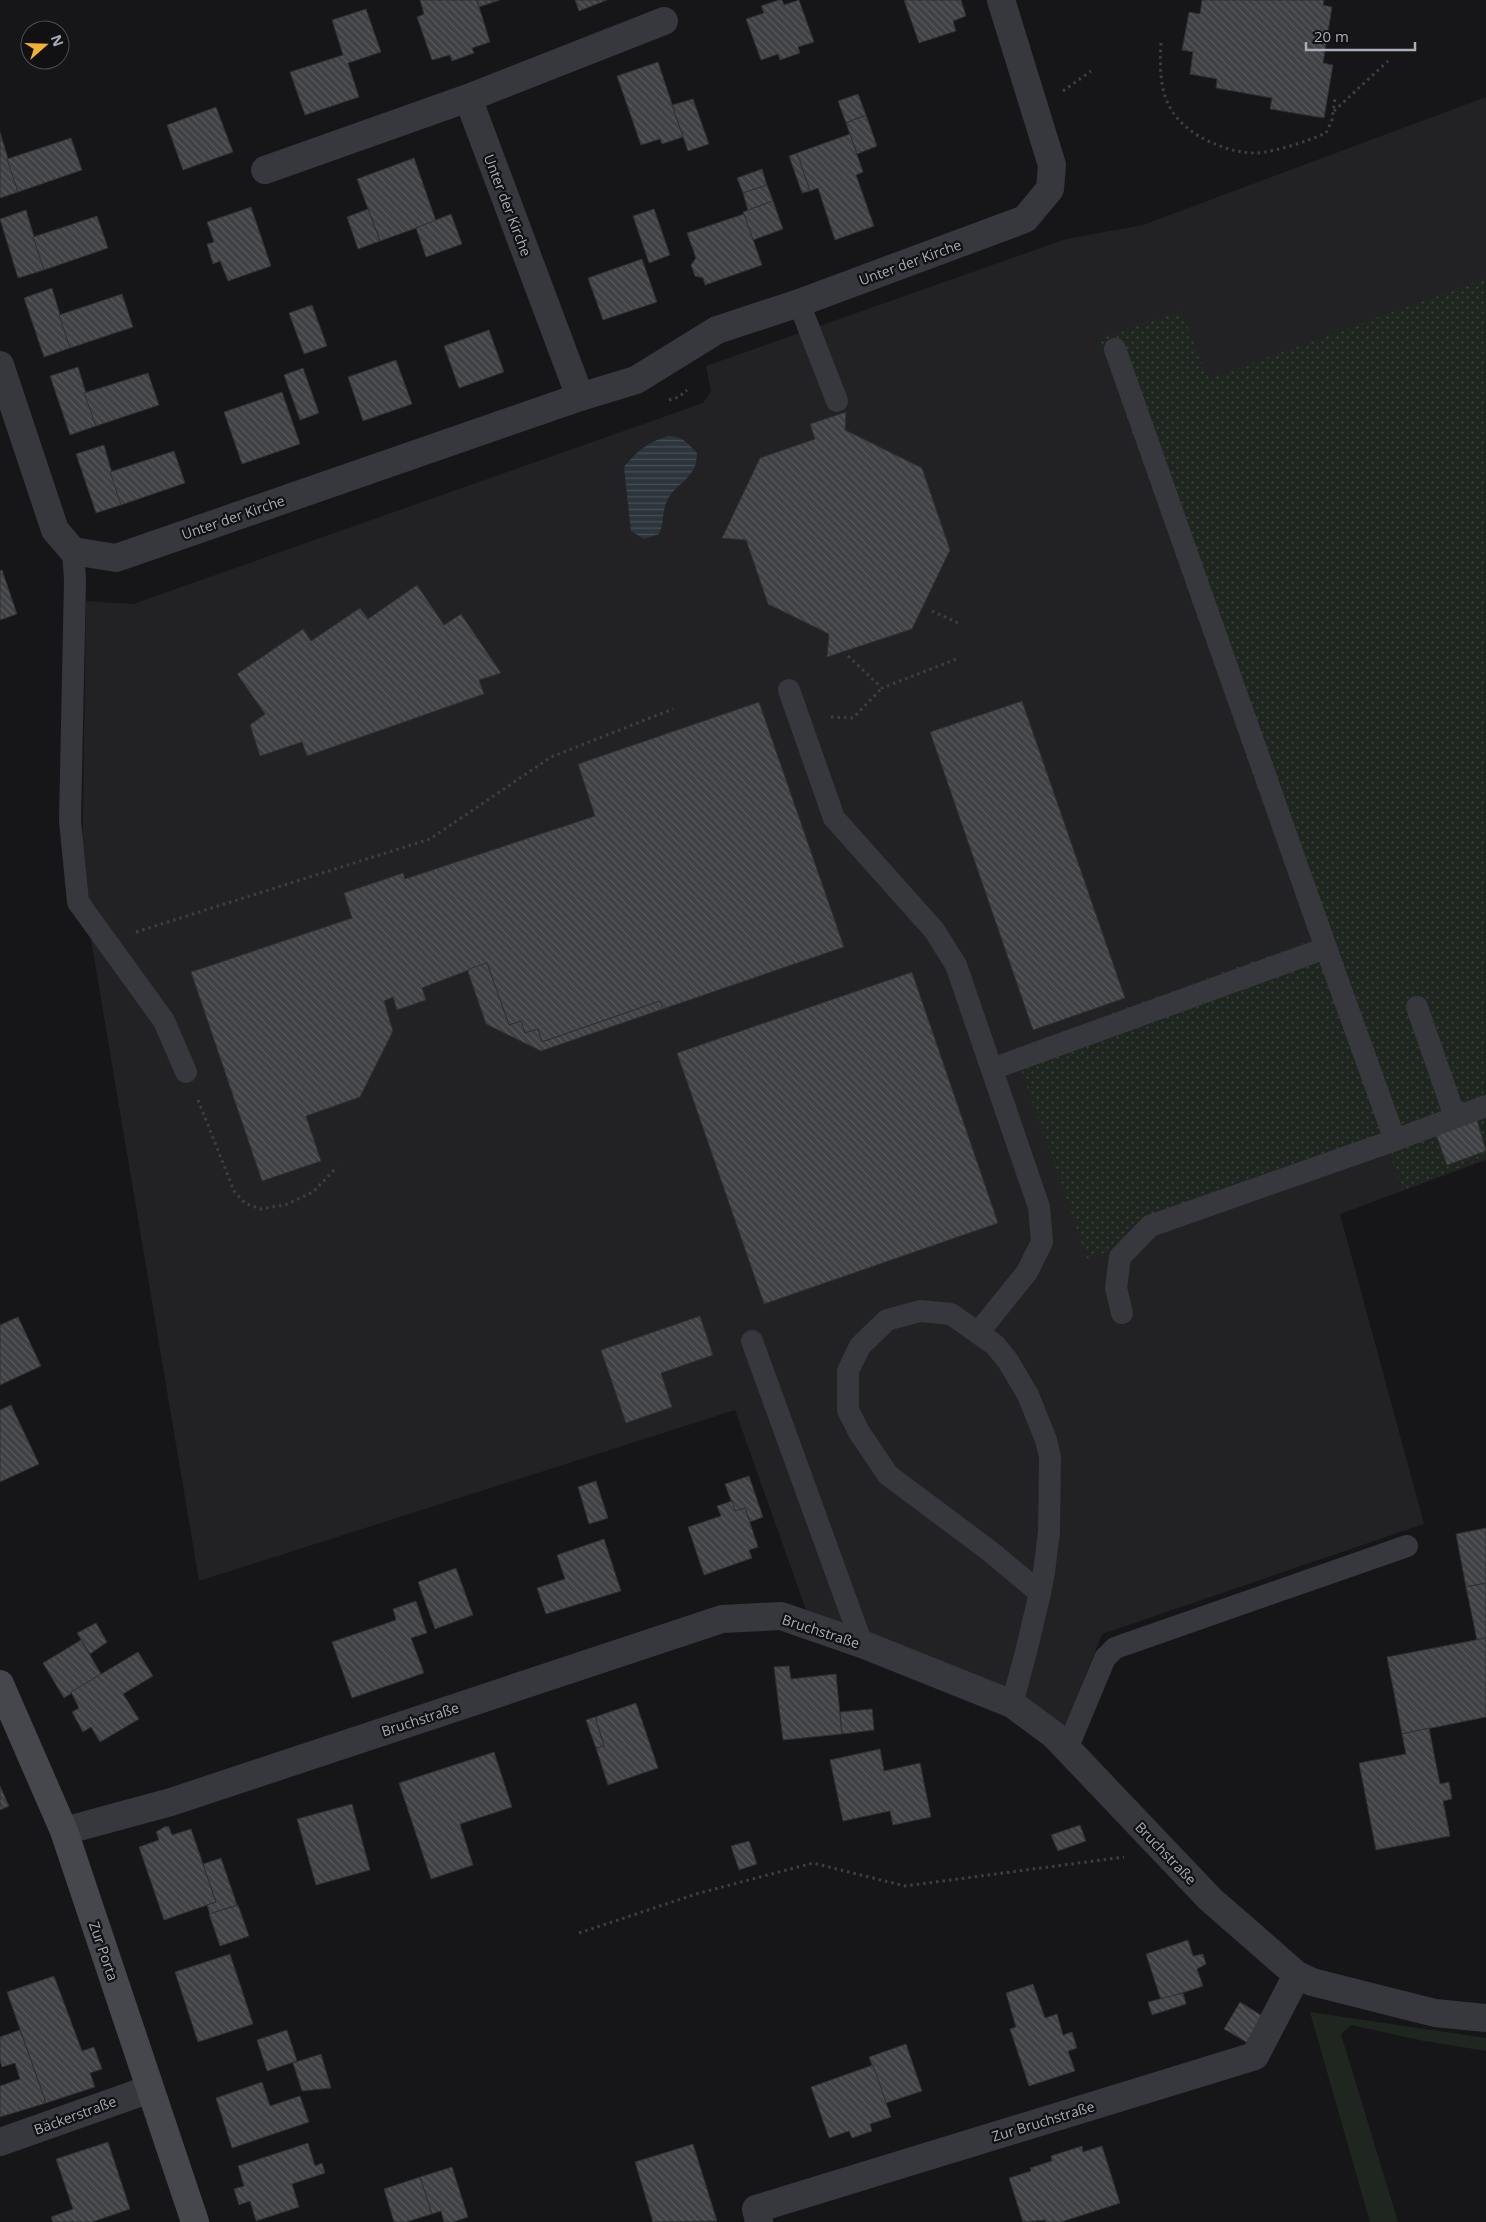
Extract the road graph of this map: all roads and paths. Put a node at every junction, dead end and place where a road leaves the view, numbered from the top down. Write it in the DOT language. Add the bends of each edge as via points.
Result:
graph roads {
  1 [pos="1001,0"];
  2 [pos="664,21"];
  3 [pos="1162,43"];
  4 [pos="1388,61"];
  5 [pos="468,98"];
  6 [pos="1335,98"];
  7 [pos="1334,111"];
  8 [pos="265,170"];
  9 [pos="800,303"];
  10 [pos="1115,350"];
  11 [pos="0,365"];
  12 [pos="580,397"];
  13 [pos="837,401"];
  14 [pos="73,551"];
  15 [pos="932,611"];
  16 [pos="958,623"];
  17 [pos="848,656"];
  18 [pos="959,658"];
  19 [pos="882,688"];
  20 [pos="789,690"];
  21 [pos="673,709"];
  22 [pos="824,717"];
  23 [pos="107,942"];
  24 [pos="1326,948"];
  25 [pos="1417,1007"];
  26 [pos="992,1069"];
  27 [pos="186,1072"];
  28 [pos="1486,1106"];
  29 [pos="1455,1117"];
  30 [pos="1395,1140"];
  31 [pos="337,1167"];
  32 [pos="1122,1313"];
  33 [pos="978,1333"];
  34 [pos="752,1341"];
  35 [pos="1407,1546"];
  36 [pos="1040,1593"];
  37 [pos="862,1644"];
  38 [pos="0,1684"];
  39 [pos="1012,1704"];
  40 [pos="1067,1749"];
  41 [pos="64,1831"];
  42 [pos="1165,1851"];
  43 [pos="579,1933"];
  44 [pos="1298,1975"];
  45 [pos="1486,2018"];
  46 [pos="150,2088"];
  47 [pos="0,2142"];
  48 [pos="195,2222"];
  49 [pos="760,2222"];
  1 -- 9 [label="street, Unter der Kirche" via="1052,165 1050,189 1025,219"];
  2 -- 5 [label="street"];
  3 -- 7 [label="path" via="1161,83 1174,116 1185,127 1222,147 1258,152 1313,138 1326,133"];
  4 -- 7 [label="path"];
  5 -- 8 [label="street"];
  5 -- 12 [label="street, Unter der Kirche"];
  6 -- 7 [label="path"];
  9 -- 12 [label="street, Unter der Kirche" via="717,330 636,380"];
  9 -- 13 [label="lane"];
  10 -- 24 [label="lane"];
  11 -- 14 [label="street" via="55,530"];
  12 -- 14 [label="street, Unter der Kirche" via="116,558"];
  14 -- 23 [label="lane" via="70,820 78,902"];
  15 -- 16 [label="path"];
  17 -- 19 [label="path"];
  18 -- 19 [label="path"];
  19 -- 22 [label="path" via="853,718"];
  20 -- 26 [label="lane" via="834,818 934,930 956,965"];
  21 -- 23 [label="path" via="551,757 430,839"];
  23 -- 27 [label="lane" via="164,1021"];
  24 -- 26 [label="lane"];
  24 -- 30 [label="lane"];
  25 -- 29 [label="lane"];
  26 -- 33 [label="lane" via="1039,1207 1042,1242 1027,1272"];
  27 -- 31 [label="path" via="234,1191 245,1203 260,1209 285,1205 313,1192"];
  28 -- 29 [label="lane"];
  29 -- 30 [label="lane"];
  30 -- 32 [label="lane" via="1150,1226 1120,1257 1116,1288"];
  33 -- 36 [label="lane" via="995,1345 1008,1361 1028,1395 1046,1440 1050,1457 1049,1532"];
  33 -- 36 [label="lane" via="951,1314 920,1312 888,1320 860,1346 848,1371 848,1410 888,1475"];
  34 -- 37 [label="lane"];
  35 -- 40 [label="lane" via="1115,1648 1105,1658"];
  36 -- 39 [label="lane"];
  37 -- 39 [label="street, Bruchstraße"];
  37 -- 41 [label="street, Bruchstraße" via="781,1616 722,1619 171,1802"];
  38 -- 41 [label="main road, Zur Porta"];
  39 -- 40 [label="street, Bruchstraße" via="1054,1735"];
  40 -- 42 [label="street, Bruchstraße"];
  41 -- 46 [label="main road, Zur Porta"];
  42 -- 43 [label="path" via="905,1886 813,1863 696,1894"];
  42 -- 44 [label="street, Bruchstraße" via="1210,1899"];
  44 -- 45 [label="street, Bruchstraße" via="1312,1982 1435,2013"];
  44 -- 49 [label="street, Zur Bruchstraße" via="1255,2056 756,2209"];
  46 -- 47 [label="street, Bäckerstraße"];
  46 -- 48 [label="main road, Zur Porta"];
}
